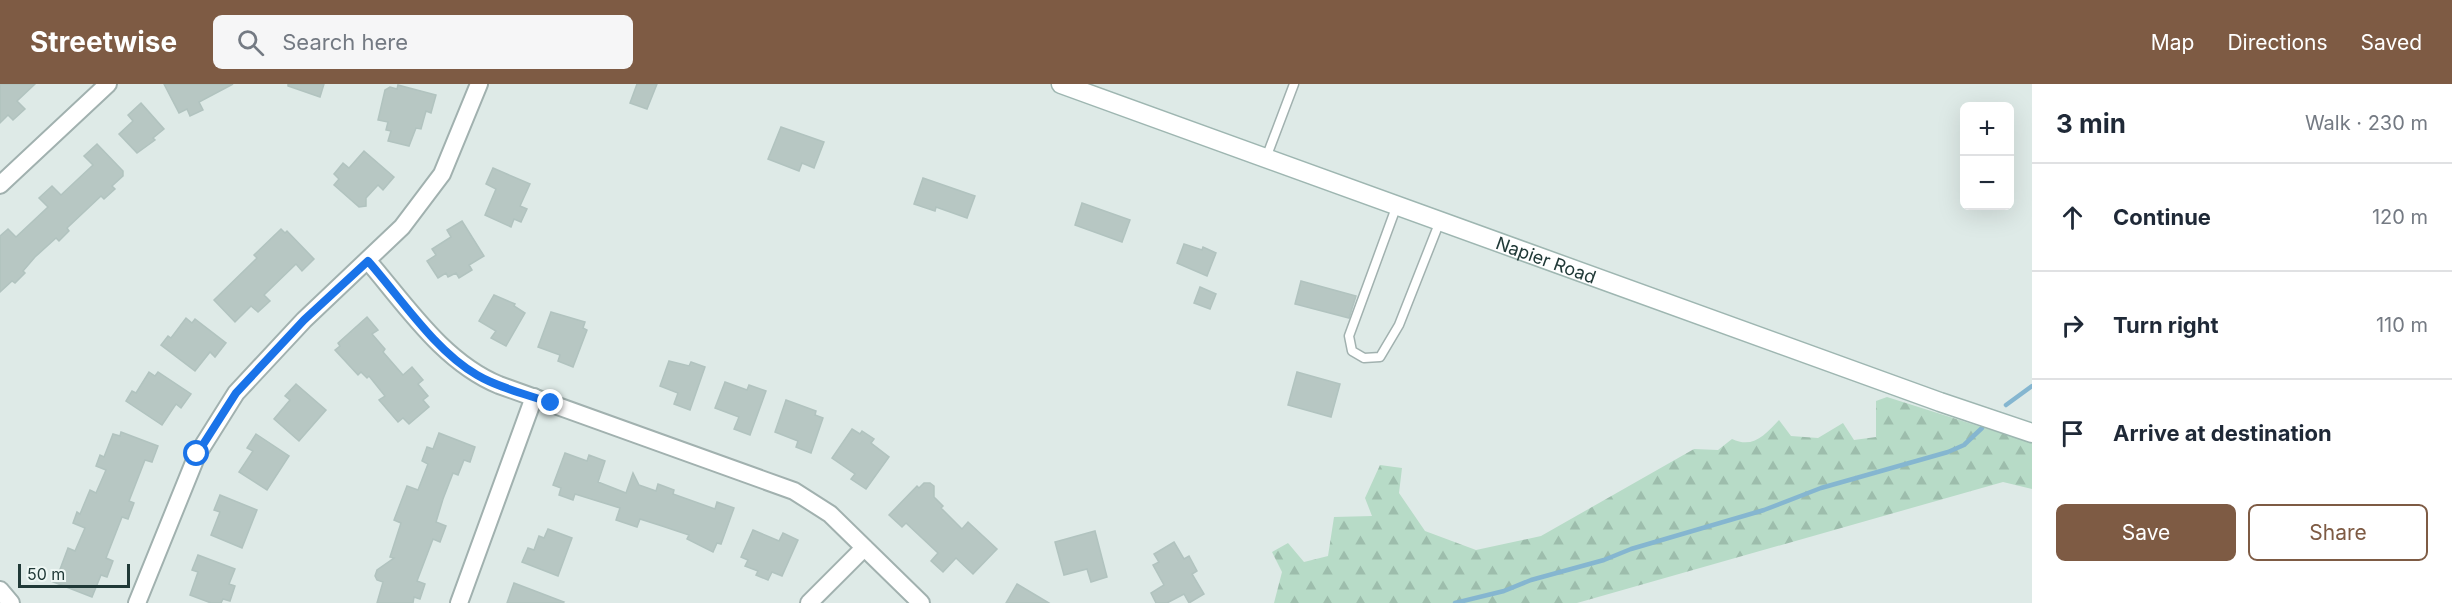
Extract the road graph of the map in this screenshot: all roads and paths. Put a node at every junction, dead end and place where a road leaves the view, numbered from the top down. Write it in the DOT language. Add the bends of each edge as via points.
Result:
graph roads {
  1 [pos="108,84"];
  2 [pos="479,84"];
  3 [pos="1061,84"];
  4 [pos="1294,84"];
  5 [pos="1266,158"];
  6 [pos="0,185"];
  7 [pos="1397,205"];
  8 [pos="1440,221"];
  9 [pos="368,261"];
  10 [pos="534,397"];
  11 [pos="2032,433"];
  12 [pos="864,548"];
  13 [pos="0,590"];
  14 [pos="11,603"];
  15 [pos="137,603"];
  16 [pos="459,603"];
  17 [pos="809,603"];
  18 [pos="921,603"];
  1 -- 6 [label="street"];
  2 -- 9 [label="street" via="442,174 402,227"];
  3 -- 5 [label="street, Napier Road"];
  4 -- 5 [label="lane"];
  5 -- 7 [label="street, Napier Road"];
  7 -- 8 [label="street, Napier Road"];
  7 -- 8 [label="lane" via="1349,336 1352,351 1364,358 1380,357 1399,325"];
  8 -- 11 [label="street, Napier Road"];
  9 -- 10 [label="street" via="464,366 486,380"];
  9 -- 15 [label="street" via="304,320 236,393 197,454"];
  10 -- 12 [label="street" via="794,491 830,514"];
  10 -- 16 [label="street"];
  12 -- 17 [label="street"];
  12 -- 18 [label="street"];
  13 -- 14 [label="street"];
}
